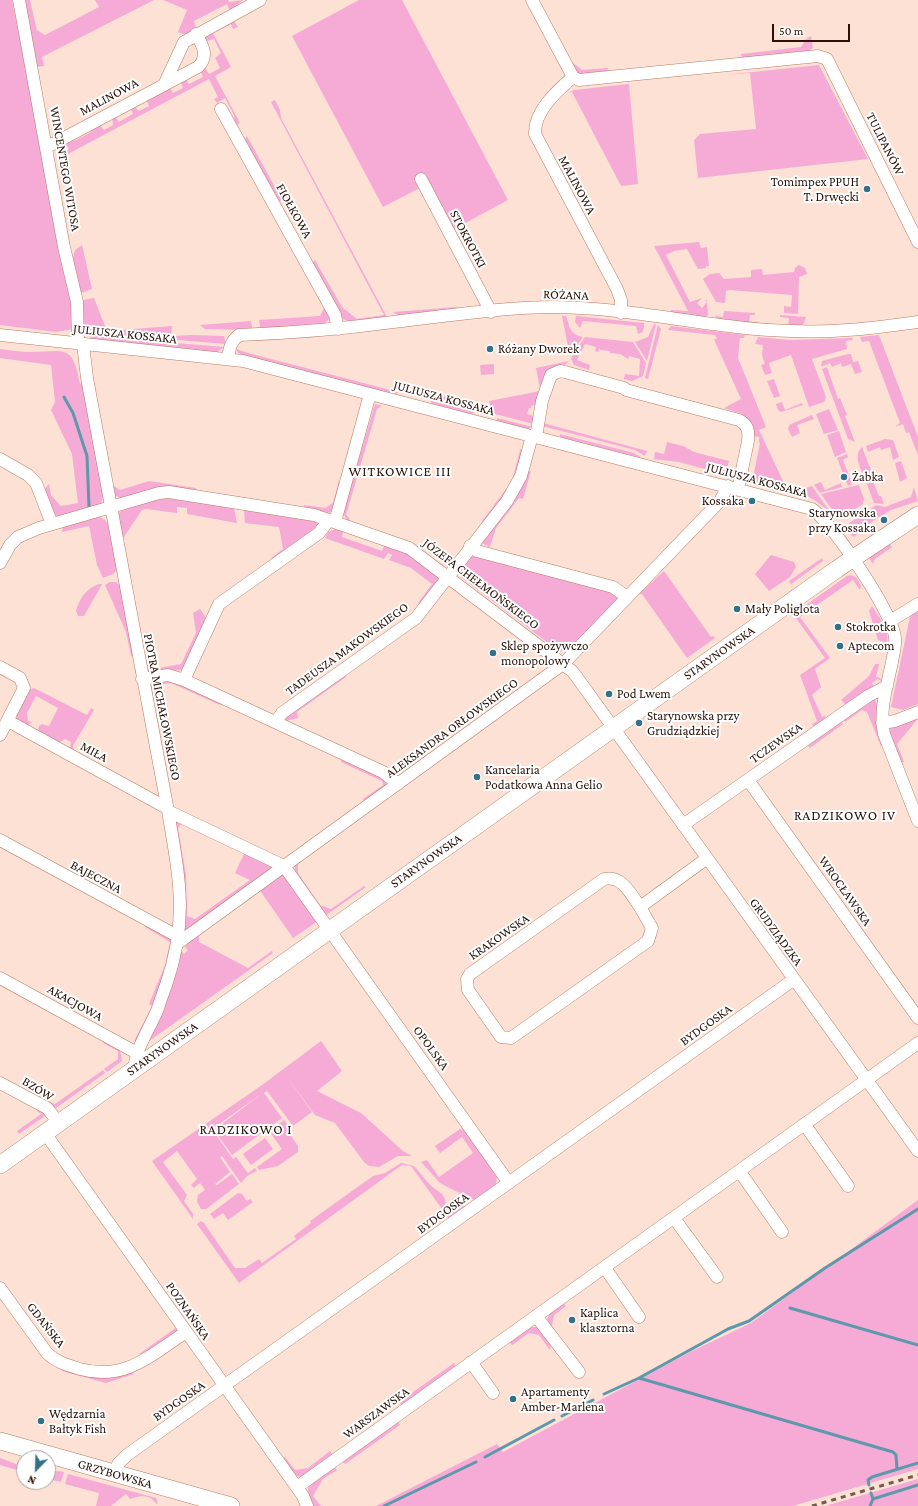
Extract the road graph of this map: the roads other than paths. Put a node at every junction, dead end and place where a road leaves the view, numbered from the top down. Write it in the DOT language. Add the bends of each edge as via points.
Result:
graph roads {
  1 [pos="20,0"];
  2 [pos="260,0"];
  3 [pos="532,0"];
  4 [pos="196,34"];
  5 [pos="573,77"];
  6 [pos="164,85"];
  7 [pos="221,109"];
  8 [pos="46,147"];
  9 [pos="421,179"];
  10 [pos="918,242"];
  11 [pos="491,312"];
  12 [pos="621,313"];
  13 [pos="918,322"];
  14 [pos="338,329"];
  15 [pos="0,335"];
  16 [pos="81,344"];
  17 [pos="228,359"];
  18 [pos="370,394"];
  19 [pos="534,436"];
  20 [pos="0,459"];
  21 [pos="733,488"];
  22 [pos="110,508"];
  23 [pos="918,515"];
  24 [pos="332,521"];
  25 [pos="52,524"];
  26 [pos="470,546"];
  27 [pos="852,558"];
  28 [pos="0,563"];
  29 [pos="449,577"];
  30 [pos="627,597"];
  31 [pos="918,604"];
  32 [pos="890,621"];
  33 [pos="563,664"];
  34 [pos="0,667"];
  35 [pos="142,679"];
  36 [pos="184,680"];
  37 [pos="887,686"];
  38 [pos="918,712"];
  39 [pos="8,721"];
  40 [pos="276,722"];
  41 [pos="882,723"];
  42 [pos="614,728"];
  43 [pos="0,735"];
  44 [pos="748,780"];
  45 [pos="398,784"];
  46 [pos="168,809"];
  47 [pos="918,821"];
  48 [pos="683,825"];
  49 [pos="0,840"];
  50 [pos="706,859"];
  51 [pos="284,866"];
  52 [pos="640,906"];
  53 [pos="330,930"];
  54 [pos="179,940"];
  55 [pos="0,978"];
  56 [pos="793,980"];
  57 [pos="918,1018"];
  58 [pos="918,1043"];
  59 [pos="137,1053"];
  60 [pos="134,1070"];
  61 [pos="867,1081"];
  62 [pos="0,1082"];
  63 [pos="59,1123"];
  64 [pos="805,1125"];
  65 [pos="45,1133"];
  66 [pos="918,1151"];
  67 [pos="0,1165"];
  68 [pos="740,1172"];
  69 [pos="509,1183"];
  70 [pos="848,1186"];
  71 [pos="674,1218"];
  72 [pos="782,1232"];
  73 [pos="605,1268"];
  74 [pos="716,1277"];
  75 [pos="0,1288"];
  76 [pos="536,1316"];
  77 [pos="639,1317"];
  78 [pos="186,1332"];
  79 [pos="471,1362"];
  80 [pos="579,1372"];
  81 [pos="224,1387"];
  82 [pos="493,1393"];
  83 [pos="0,1441"];
  84 [pos="115,1474"];
  85 [pos="297,1487"];
  86 [pos="231,1506"];
  87 [pos="307,1506"];
  1 -- 8 [label="street, WINCENTEGO WITOSA"];
  2 -- 4 [label="street"];
  3 -- 5 [label="street"];
  4 -- 6 [label="street" via="184,42"];
  4 -- 6 [label="street, MALINOWA" via="204,48 202,62 198,67"];
  5 -- 10 [label="street, TULIPANÓW" via="584,80 818,56 827,59"];
  5 -- 12 [label="street, MALINOWA" via="557,91 542,110 535,125 535,134 617,289 621,300"];
  6 -- 8 [label="street, MALINOWA"];
  7 -- 14 [label="street, FIOŁKOWA" via="335,315"];
  8 -- 16 [label="street, WINCENTEGO WITOSA" via="77,302"];
  9 -- 11 [label="street, STOKROTKI"];
  11 -- 12 [label="street, RÓŻANA" via="555,307"];
  11 -- 14 [label="street, RÓŻANA"];
  12 -- 13 [label="street, RÓŻANA" via="791,331 856,330"];
  14 -- 17 [label="street, RÓŻANA" via="239,335 231,345"];
  15 -- 16 [label="street, JULIUSZA KOSSAKA"];
  16 -- 17 [label="street, JULIUSZA KOSSAKA"];
  16 -- 22 [label="street, PIOTRA MICHAŁOWSKIEGO"];
  17 -- 18 [label="street, JULIUSZA KOSSAKA"];
  18 -- 19 [label="street, JULIUSZA KOSSAKA"];
  18 -- 24 [label="street"];
  19 -- 21 [label="street, JULIUSZA KOSSAKA"];
  19 -- 21 [label="street" via="548,379 555,373 565,372 744,423 749,434 748,441"];
  19 -- 26 [label="street, TADEUSZA MAKOWSKIEGO" via="520,476 507,501"];
  20 -- 25 [label="street" via="28,475 36,484"];
  21 -- 27 [label="street, JULIUSZA KOSSAKA" via="812,509 823,518"];
  21 -- 30 [label="street, ALEKSANDRA ORŁOWSKIEGO"];
  22 -- 24 [label="street, JÓZEFA CHEŁMOŃSKIEGO" via="159,492 169,492 314,515"];
  22 -- 25 [label="street, JÓZEFA CHEŁMOŃSKIEGO"];
  22 -- 35 [label="street, PIOTRA MICHAŁOWSKIEGO"];
  23 -- 27 [label="street, STARYNOWSKA"];
  24 -- 29 [label="street, JÓZEFA CHEŁMOŃSKIEGO" via="409,548"];
  24 -- 36 [label="street" via="219,604"];
  25 -- 28 [label="street, JÓZEFA CHEŁMOŃSKIEGO" via="18,537 10,545"];
  26 -- 29 [label="street, TADEUSZA MAKOWSKIEGO"];
  26 -- 30 [label="street" via="477,551 613,587"];
  27 -- 32 [label="street, JULIUSZA KOSSAKA"];
  27 -- 42 [label="street, STARYNOWSKA"];
  29 -- 33 [label="street, JÓZEFA CHEŁMOŃSKIEGO"];
  29 -- 40 [label="street, TADEUSZA MAKOWSKIEGO" via="416,618 282,713"];
  30 -- 33 [label="street, ALEKSANDRA ORŁOWSKIEGO"];
  31 -- 32 [label="street"];
  32 -- 37 [label="street, JULIUSZA KOSSAKA" via="895,646"];
  33 -- 42 [label="street, JÓZEFA CHEŁMOŃSKIEGO" via="576,676"];
  33 -- 45 [label="street, ALEKSANDRA ORŁOWSKIEGO"];
  34 -- 39 [label="street" via="20,678 24,688"];
  35 -- 36 [label="street" via="168,675"];
  35 -- 46 [label="street, PIOTRA MICHAŁOWSKIEGO"];
  36 -- 40 [label="street"];
  37 -- 41 [label="street, JULIUSZA KOSSAKA" via="882,707"];
  37 -- 44 [label="street, TCZEWSKA" via="868,696"];
  38 -- 41 [label="street"];
  39 -- 43 [label="street"];
  39 -- 46 [label="street, MIŁA"];
  40 -- 45 [label="street" via="383,772"];
  41 -- 47 [label="street, JULIUSZA KOSSAKA"];
  42 -- 48 [label="street, GRUDZIĄDZKA"];
  42 -- 53 [label="street, STARYNOWSKA"];
  44 -- 48 [label="street, TCZEWSKA"];
  44 -- 57 [label="street, WROCŁAWSKA"];
  45 -- 51 [label="street, ALEKSANDRA ORŁOWSKIEGO"];
  46 -- 51 [label="street, MIŁA"];
  46 -- 54 [label="street, PIOTRA MICHAŁOWSKIEGO" via="179,874"];
  48 -- 50 [label="street, GRUDZIĄDZKA"];
  49 -- 54 [label="street, BAJECZNA"];
  50 -- 52 [label="street"];
  50 -- 56 [label="street, GRUDZIĄDZKA"];
  51 -- 53 [label="street, OPOLSKA"];
  51 -- 54 [label="street, ALEKSANDRA ORŁOWSKIEGO"];
  52 -- 52 [label="street, KRAKOWSKA" via="652,928 648,941 511,1038 501,1037 468,990 467,979 470,974 604,879 617,879"];
  53 -- 60 [label="street, STARYNOWSKA"];
  53 -- 69 [label="street, OPOLSKA"];
  54 -- 59 [label="street, PIOTRA MICHAŁOWSKIEGO" via="157,1010"];
  55 -- 59 [label="street, AKACJOWA"];
  56 -- 61 [label="street, GRUDZIĄDZKA"];
  56 -- 69 [label="street, BYDGOSKA"];
  58 -- 61 [label="street"];
  59 -- 60 [label="street, PIOTRA MICHAŁOWSKIEGO"];
  60 -- 63 [label="street, STARYNOWSKA"];
  61 -- 64 [label="street, WARSZAWSKA"];
  61 -- 66 [label="street, GRUDZIĄDZKA"];
  62 -- 63 [label="street, BZÓW" via="47,1108"];
  63 -- 65 [label="street, STARYNOWSKA"];
  64 -- 68 [label="street, WARSZAWSKA"];
  64 -- 70 [label="street"];
  65 -- 67 [label="street, STARYNOWSKA"];
  65 -- 78 [label="street, POZNAŃSKA"];
  68 -- 71 [label="street, WARSZAWSKA"];
  68 -- 72 [label="street"];
  69 -- 81 [label="street, BYDGOSKA"];
  71 -- 73 [label="street, WARSZAWSKA"];
  71 -- 74 [label="street"];
  73 -- 76 [label="street, WARSZAWSKA"];
  73 -- 77 [label="street"];
  75 -- 78 [label="street, GDAŃSKA" via="54,1360 87,1371 112,1373 131,1368"];
  76 -- 79 [label="street, WARSZAWSKA"];
  76 -- 80 [label="street"];
  78 -- 81 [label="street, POZNAŃSKA"];
  79 -- 82 [label="street"];
  79 -- 85 [label="street, WARSZAWSKA"];
  81 -- 84 [label="street, BYDGOSKA" via="127,1455 118,1464"];
  81 -- 85 [label="street, POZNAŃSKA"];
  83 -- 84 [label="street, GRZYBOWSKA"];
  84 -- 86 [label="street, GRZYBOWSKA"];
  85 -- 87 [label="street, POZNAŃSKA"];
}
